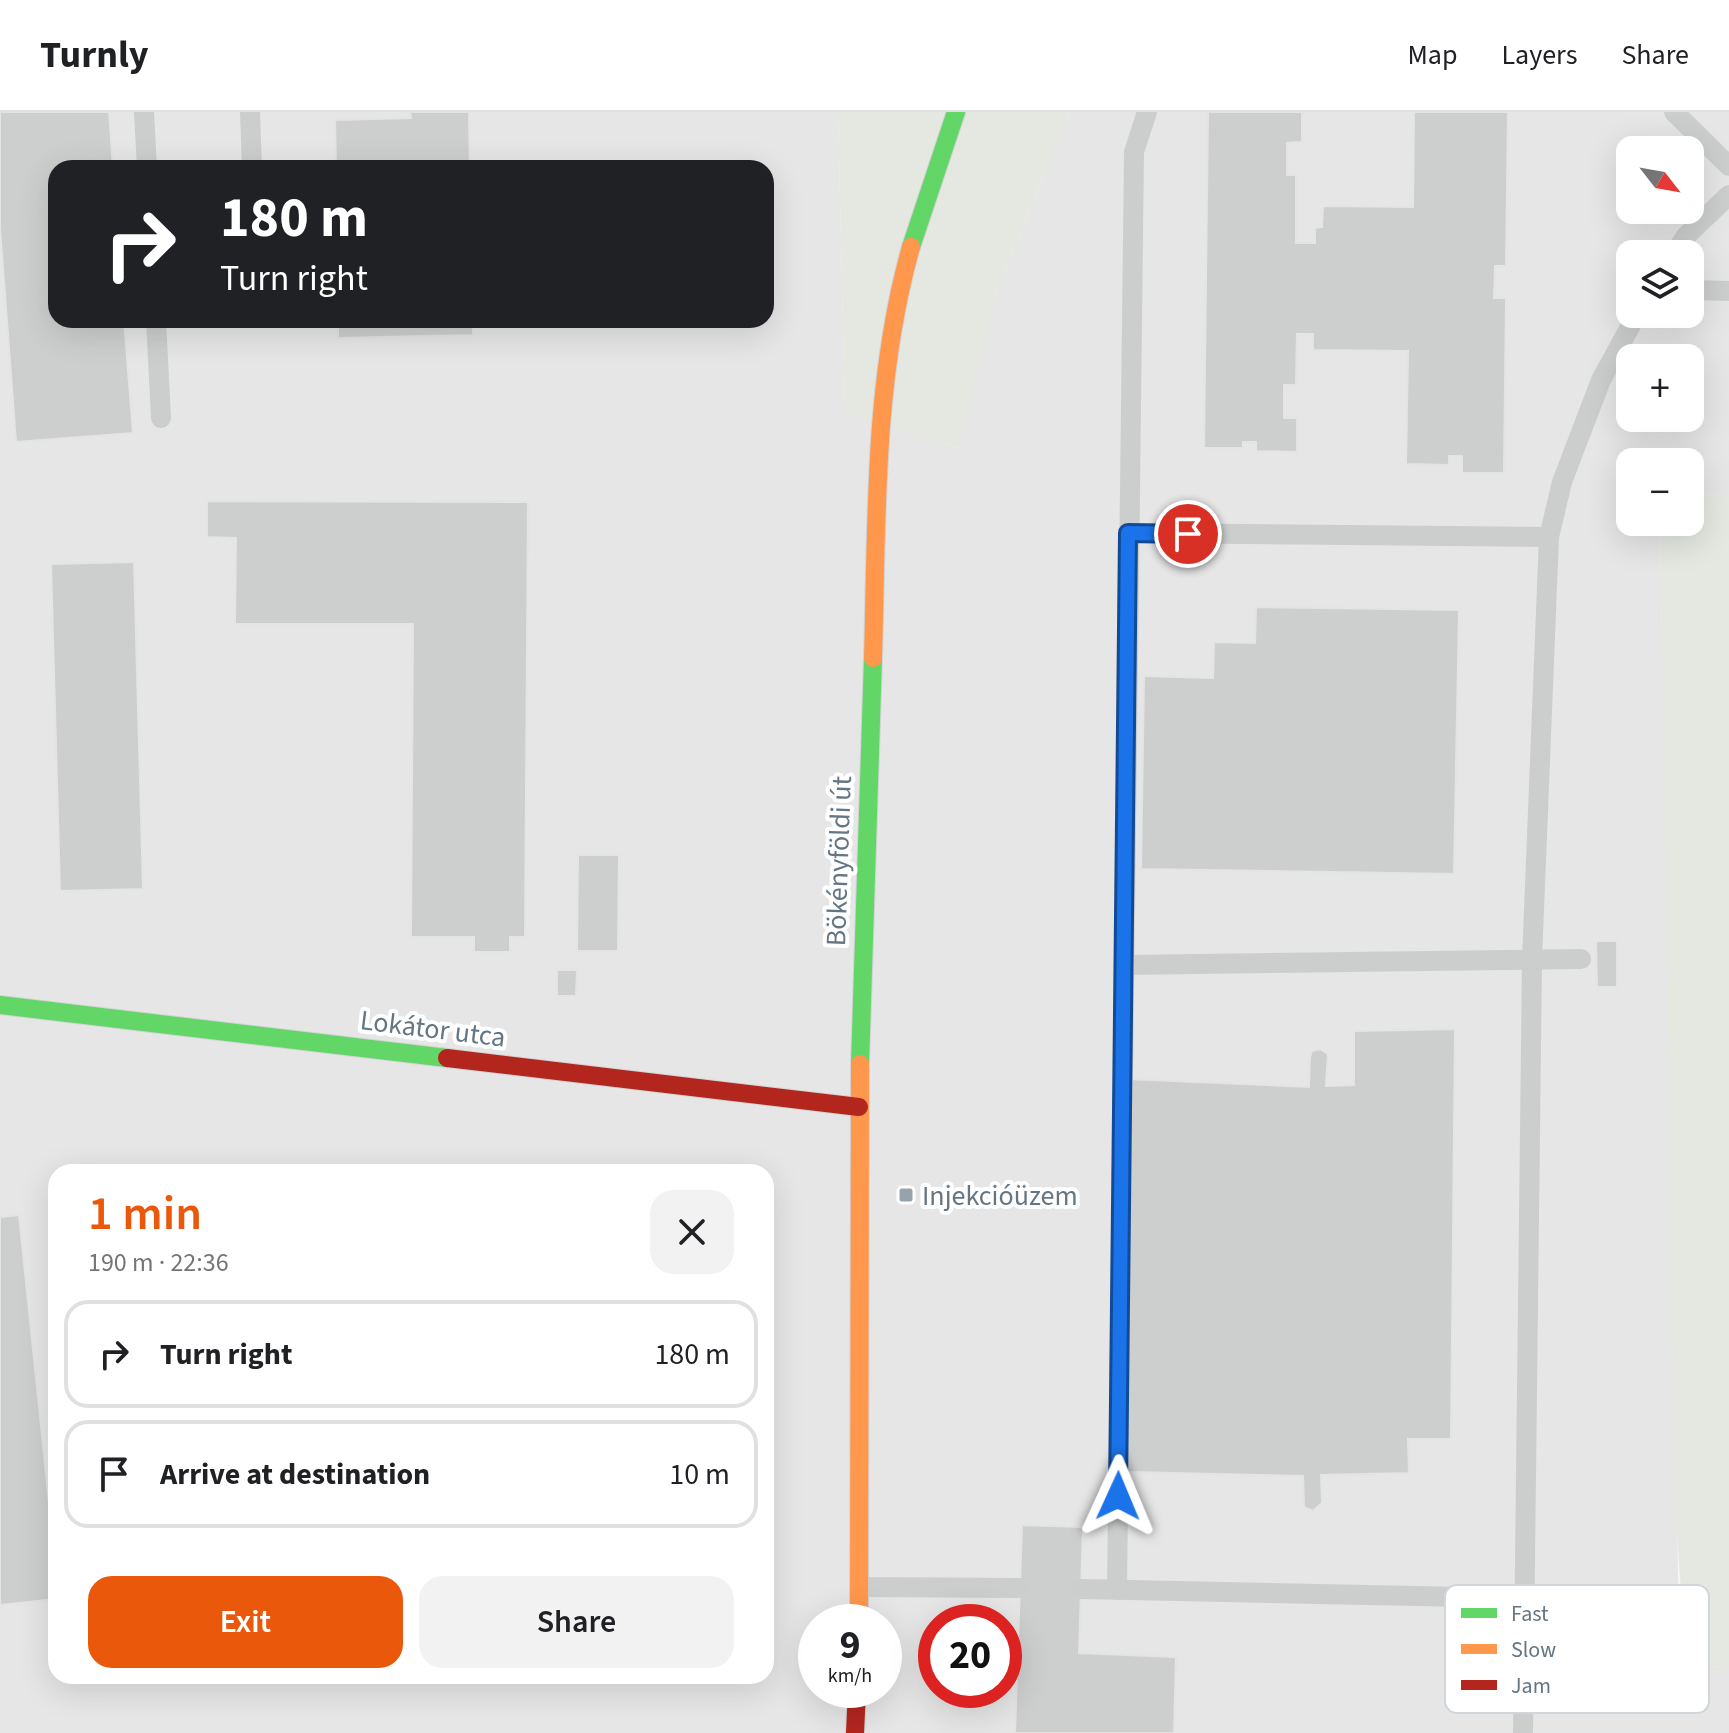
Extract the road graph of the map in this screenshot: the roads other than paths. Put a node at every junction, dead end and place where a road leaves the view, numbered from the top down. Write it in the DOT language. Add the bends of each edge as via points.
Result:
graph roads {
  1 [pos="144,112"];
  2 [pos="250,112"];
  3 [pos="956,112"];
  4 [pos="1147,112"];
  5 [pos="1674,112"];
  6 [pos="147,160"];
  7 [pos="252,160"];
  8 [pos="1729,166"];
  9 [pos="1729,195"];
  10 [pos="1683,240"];
  11 [pos="1704,290"];
  12 [pos="1729,291"];
  13 [pos="156,328"];
  14 [pos="1629,328"];
  15 [pos="161,418"];
  16 [pos="1128,533"];
  17 [pos="1549,537"];
  18 [pos="1581,959"];
  19 [pos="1532,960"];
  20 [pos="1125,965"];
  21 [pos="0,1005"];
  22 [pos="859,1107"];
  23 [pos="1526,1585"];
  24 [pos="860,1587"];
  25 [pos="1020,1588"];
  26 [pos="1081,1589"];
  27 [pos="1117,1590"];
  28 [pos="1445,1597"];
  29 [pos="860,1604"];
  30 [pos="856,1708"];
  31 [pos="1523,1713"];
  32 [pos="855,1733"];
  33 [pos="1523,1733"];
  1 -- 6 [label="lane"];
  2 -- 7 [label="lane"];
  3 -- 22 [label="street, Bökényföldi út" via="905,276 887,360 879,454"];
  4 -- 16 [label="lane" via="1134,152"];
  5 -- 8 [label="lane"];
  9 -- 10 [label="lane"];
  11 -- 12 [label="lane"];
  13 -- 15 [label="lane"];
  14 -- 17 [label="lane" via="1601,380 1562,482"];
  16 -- 17 [label="lane"];
  16 -- 20 [label="lane"];
  17 -- 19 [label="lane"];
  18 -- 19 [label="lane"];
  19 -- 20 [label="lane"];
  19 -- 23 [label="lane"];
  20 -- 27 [label="lane"];
  21 -- 22 [label="street, Lokátor utca"];
  22 -- 24 [label="street, Bökényföldi út"];
  24 -- 25 [label="lane"];
  24 -- 29 [label="street, Bökényföldi út"];
  26 -- 27 [label="lane"];
  27 -- 28 [label="lane"];
  30 -- 32 [label="street"];
  31 -- 33 [label="lane"];
}
